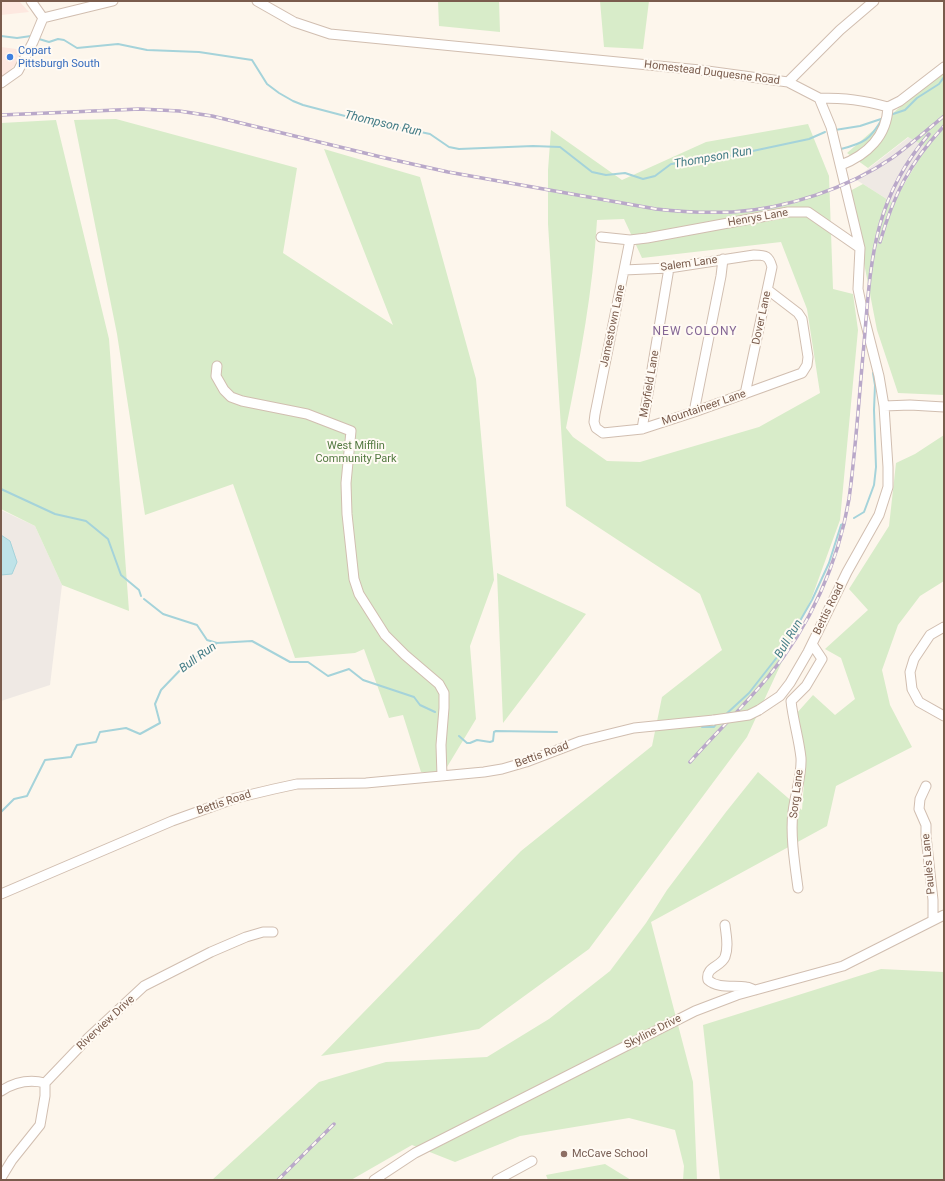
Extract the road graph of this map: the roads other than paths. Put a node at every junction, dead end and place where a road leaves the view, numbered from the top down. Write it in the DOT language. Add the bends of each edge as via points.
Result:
graph roads {
  1 [pos="31,1"];
  2 [pos="113,1"];
  3 [pos="257,1"];
  4 [pos="874,1"];
  5 [pos="43,18"];
  6 [pos="944,66"];
  7 [pos="788,82"];
  8 [pos="1,83"];
  9 [pos="819,98"];
  10 [pos="888,113"];
  11 [pos="841,165"];
  12 [pos="601,237"];
  13 [pos="630,240"];
  14 [pos="860,248"];
  15 [pos="754,255"];
  16 [pos="723,259"];
  17 [pos="670,268"];
  18 [pos="624,270"];
  19 [pos="768,290"];
  20 [pos="217,366"];
  21 [pos="745,394"];
  22 [pos="884,406"];
  23 [pos="944,407"];
  24 [pos="694,412"];
  25 [pos="596,428"];
  26 [pos="642,429"];
  27 [pos="944,627"];
  28 [pos="812,644"];
  29 [pos="944,716"];
  30 [pos="442,776"];
  31 [pos="926,786"];
  32 [pos="798,888"];
  33 [pos="1,894"];
  34 [pos="944,915"];
  35 [pos="933,920"];
  36 [pos="725,925"];
  37 [pos="273,932"];
  38 [pos="755,990"];
  39 [pos="45,1083"];
  40 [pos="1,1091"];
  41 [pos="532,1161"];
  42 [pos="1,1178"];
  43 [pos="374,1180"];
  44 [pos="497,1180"];
  1 -- 5 [label="street"];
  2 -- 5 [label="street"];
  3 -- 7 [label="street, Homestead Duquesne Road" via="294,22 330,34 700,70"];
  4 -- 7 [label="street" via="840,30"];
  5 -- 8 [label="street" via="18,71"];
  6 -- 10 [label="street"];
  7 -- 9 [label="street, Homestead Duquesne Road"];
  9 -- 10 [label="street" via="865,100"];
  9 -- 11 [label="street" via="831,127"];
  10 -- 11 [label="street" via="880,134 869,149"];
  11 -- 14 [label="street"];
  12 -- 13 [label="street"];
  13 -- 14 [label="street, Henrys Lane" via="788,212 808,212"];
  13 -- 18 [label="street, Jamestown Lane"];
  14 -- 22 [label="street" via="858,289"];
  15 -- 16 [label="street, Salem Lane"];
  15 -- 19 [label="street, Dover Lane" via="764,255 770,260 772,267"];
  16 -- 17 [label="street, Salem Lane"];
  16 -- 24 [label="street" via="722,276"];
  17 -- 18 [label="street, Salem Lane"];
  17 -- 26 [label="street, Mayfield Lane"];
  18 -- 25 [label="street, Jamestown Lane" via="595,414"];
  19 -- 21 [label="street, Dover Lane"];
  19 -- 21 [label="street, Mountaineer Lane" via="798,312 802,319 807,366 802,373"];
  20 -- 30 [label="street" via="216,376 231,397 242,402 307,414 351,431 346,483 354,579 359,594 385,635 439,684 444,693"];
  21 -- 24 [label="street, Mountaineer Lane"];
  22 -- 23 [label="street"];
  22 -- 28 [label="street, Bettis Road" via="888,487 884,503"];
  24 -- 26 [label="street, Mountaineer Lane"];
  25 -- 26 [label="street, Mountaineer Lane" via="603,432"];
  27 -- 29 [label="street" via="930,635 914,658 910,672 912,689 920,702"];
  28 -- 30 [label="street, Bettis Road, bridge" via="780,696 759,710 742,716 634,728 581,741 502,769"];
  28 -- 32 [label="street, Sorg Lane" via="822,659 806,686 791,701 801,758 792,814"];
  30 -- 33 [label="street, Bettis Road" via="366,783 297,784 236,798 172,821"];
  31 -- 35 [label="street, Paule's Lane" via="919,809 926,825"];
  34 -- 35 [label="street, Skyline Drive"];
  35 -- 38 [label="street, Skyline Drive" via="843,966"];
  36 -- 38 [label="street" via="726,956 722,962 709,970 708,980 718,985"];
  37 -- 39 [label="street, Riverview Drive" via="246,937 144,986 88,1038"];
  38 -- 43 [label="street, Skyline Drive" via="695,1011 415,1153"];
  39 -- 40 [label="street" via="35,1080 12,1084"];
  39 -- 42 [label="street" via="40,1125"];
  41 -- 44 [label="street"];
}
